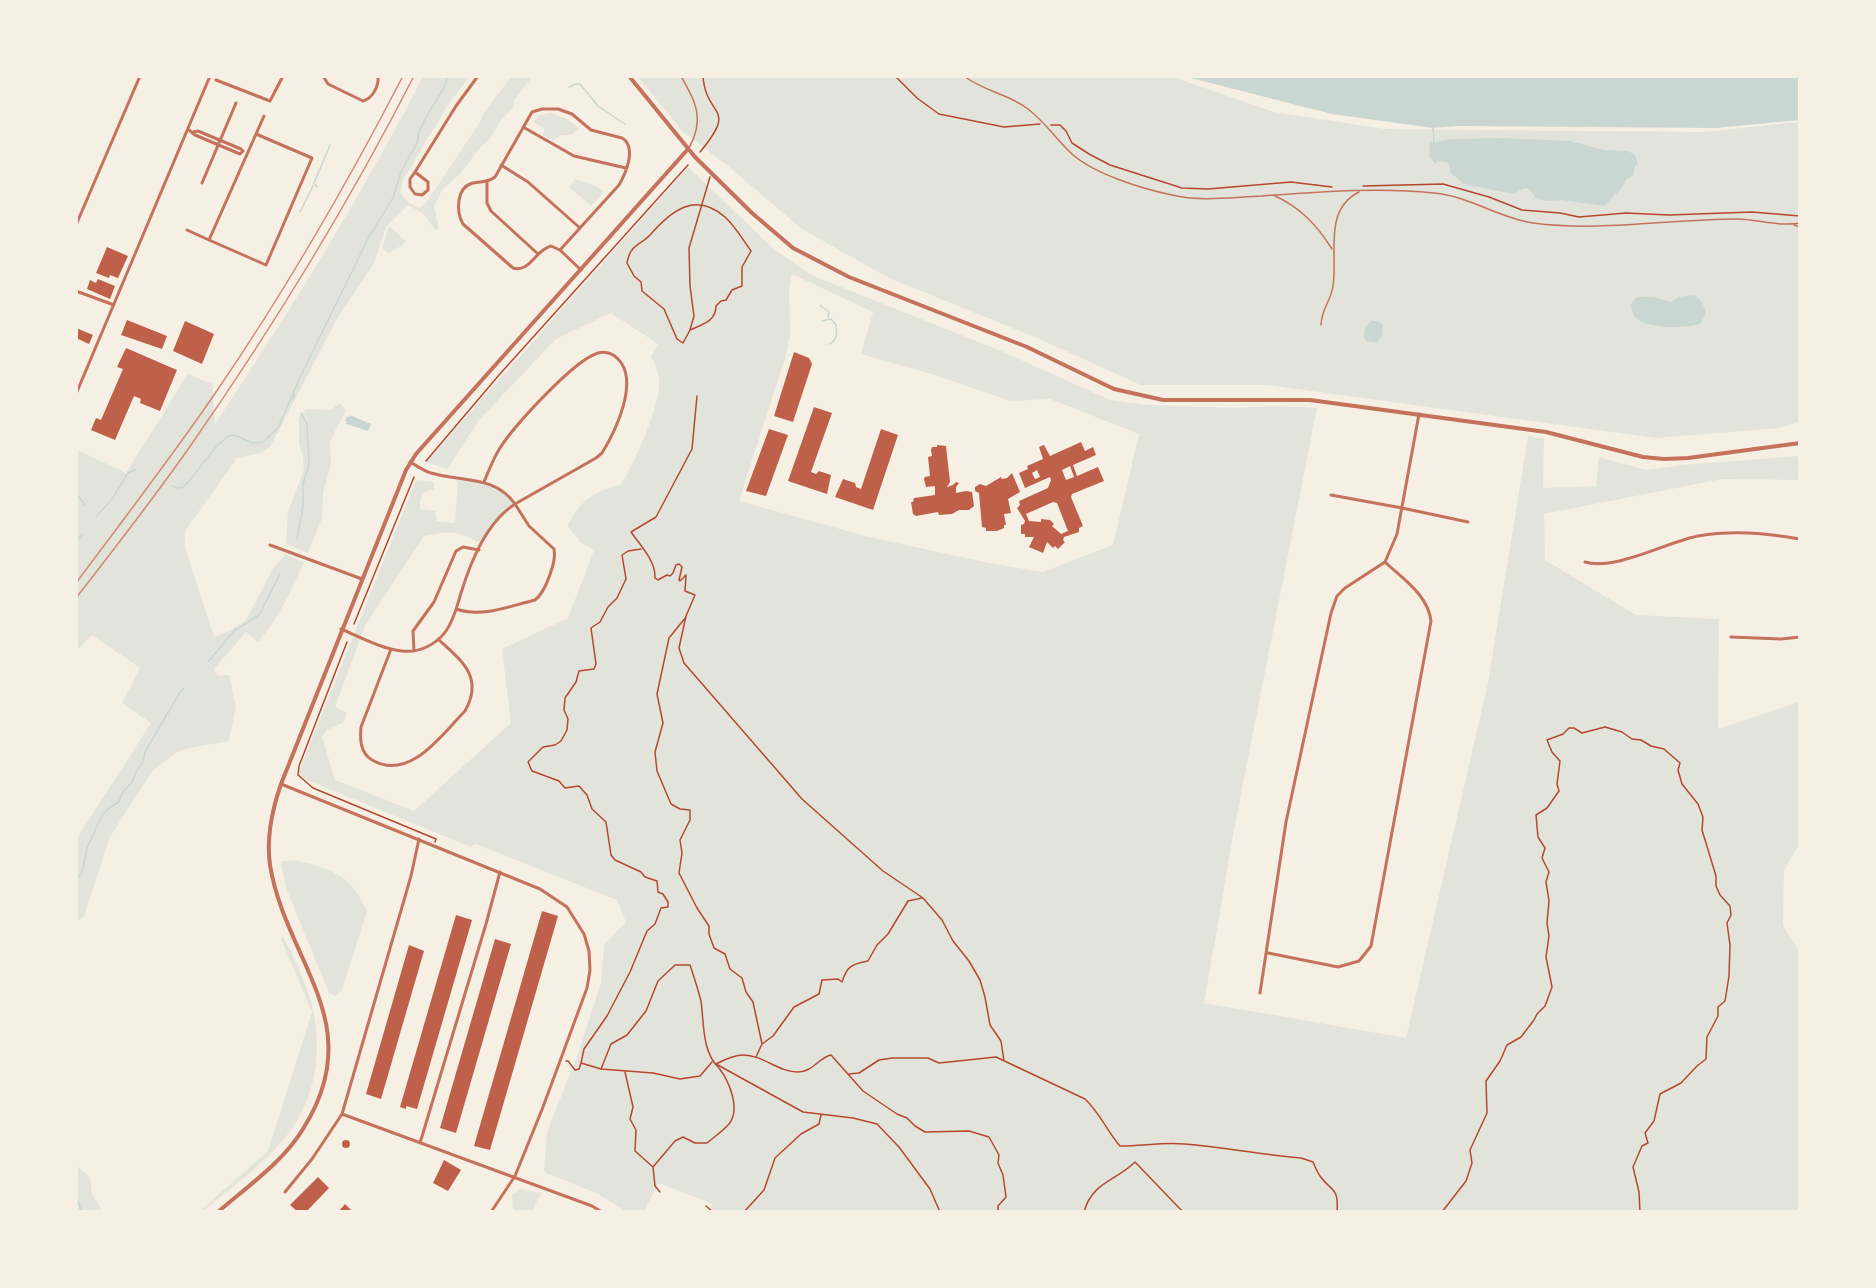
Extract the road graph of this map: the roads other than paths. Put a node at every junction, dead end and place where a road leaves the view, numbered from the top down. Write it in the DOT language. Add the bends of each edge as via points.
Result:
graph roads {
  1 [pos="140,76"];
  2 [pos="210,76"];
  3 [pos="284,76"];
  4 [pos="323,76"];
  5 [pos="378,76"];
  6 [pos="478,76"];
  7 [pos="629,76"];
  8 [pos="681,76"];
  9 [pos="964,76"];
  10 [pos="216,80"];
  11 [pos="236,103"];
  12 [pos="264,116"];
  13 [pos="523,127"];
  14 [pos="189,130"];
  15 [pos="194,132"];
  16 [pos="256,134"];
  17 [pos="220,140"];
  18 [pos="218,145"];
  19 [pos="688,149"];
  20 [pos="245,152"];
  21 [pos="501,165"];
  22 [pos="626,168"];
  23 [pos="415,172"];
  24 [pos="487,182"];
  25 [pos="202,183"];
  26 [pos="1360,192"];
  27 [pos="1272,195"];
  28 [pos="1800,223"];
  29 [pos="1793,224"];
  30 [pos="76,225"];
  31 [pos="1800,227"];
  32 [pos="580,228"];
  33 [pos="187,230"];
  34 [pos="209,240"];
  35 [pos="560,250"];
  36 [pos="1333,250"];
  37 [pos="538,254"];
  38 [pos="581,270"];
  39 [pos="76,291"];
  40 [pos="114,305"];
  41 [pos="1321,325"];
  42 [pos="76,394"];
  43 [pos="1419,414"];
  44 [pos="1800,442"];
  45 [pos="410,462"];
  46 [pos="484,482"];
  47 [pos="1330,495"];
  48 [pos="515,504"];
  49 [pos="1402,508"];
  50 [pos="1468,522"];
  51 [pos="1800,539"];
  52 [pos="270,545"];
  53 [pos="479,550"];
  54 [pos="1385,562"];
  55 [pos="1585,562"];
  56 [pos="362,579"];
  57 [pos="456,609"];
  58 [pos="341,629"];
  59 [pos="1731,637"];
  60 [pos="1800,637"];
  61 [pos="438,639"];
  62 [pos="392,649"];
  63 [pos="414,651"];
  64 [pos="281,784"];
  65 [pos="419,839"];
  66 [pos="500,872"];
  67 [pos="1267,953"];
  68 [pos="1260,993"];
  69 [pos="342,1113"];
  70 [pos="420,1143"];
  71 [pos="515,1176"];
  72 [pos="285,1192"];
  73 [pos="218,1212"];
  74 [pos="490,1212"];
  75 [pos="602,1212"];
  1 -- 30 [label="street"];
  2 -- 14 [label="street"];
  3 -- 10 [label="street" via="273,99 266,101"];
  4 -- 5 [label="street" via="328,84 363,101 372,96"];
  6 -- 23 [label="street"];
  7 -- 19 [label="street"];
  8 -- 19 [label="lane" via="698,112 695,137"];
  9 -- 27 [label="lane" via="1028,109 1079,160 1125,181 1195,198"];
  11 -- 17 [label="street"];
  12 -- 16 [label="street"];
  13 -- 21 [label="street"];
  13 -- 22 [label="street" via="573,156"];
  13 -- 22 [label="street" via="532,112 542,109 572,114 591,130 626,141 630,151"];
  14 -- 15 [label="street"];
  14 -- 40 [label="street"];
  15 -- 17 [label="street" via="198,130"];
  15 -- 18 [label="street"];
  16 -- 20 [label="street"];
  16 -- 34 [label="street" via="312,158 266,265"];
  17 -- 18 [label="street"];
  17 -- 20 [label="street"];
  18 -- 20 [label="street" via="240,154"];
  18 -- 25 [label="street"];
  19 -- 38 [label="street"];
  19 -- 43 [label="street" via="752,213 809,258 884,293 1027,347 1114,389 1163,400 1292,398"];
  20 -- 34 [label="street"];
  21 -- 24 [label="street"];
  21 -- 32 [label="street" via="528,182"];
  22 -- 32 [label="street" via="619,185"];
  23 -- 23 [label="street" via="428,182 429,190 422,195 415,194 410,187"];
  24 -- 37 [label="street" via="491,211"];
  24 -- 37 [label="street" via="468,185 461,193 459,216 463,224 516,270 526,268"];
  26 -- 27 [label="lane"];
  26 -- 29 [label="lane" via="1450,195 1505,217 1532,223 1636,225 1735,219"];
  26 -- 36 [label="lane" via="1350,198 1337,220"];
  27 -- 36 [label="lane" via="1305,214"];
  28 -- 29 [label="lane"];
  29 -- 31 [label="lane"];
  32 -- 35 [label="street"];
  33 -- 34 [label="street"];
  35 -- 37 [label="street" via="550,246"];
  35 -- 38 [label="street"];
  36 -- 41 [label="lane" via="1333,289 1322,309"];
  38 -- 45 [label="street"];
  39 -- 40 [label="street"];
  40 -- 42 [label="street"];
  43 -- 44 [label="street" via="1546,432 1643,458 1688,458"];
  43 -- 49 [label="street"];
  45 -- 46 [label="street" via="433,474"];
  45 -- 56 [label="street"];
  46 -- 48 [label="street" via="501,489"];
  46 -- 48 [label="street" via="504,442 557,382 595,354 613,355 625,371 626,388 621,411 602,453"];
  47 -- 49 [label="street"];
  48 -- 53 [label="street" via="494,522"];
  48 -- 57 [label="street" via="529,526 554,549 555,560 542,594 535,600 480,613"];
  49 -- 50 [label="street"];
  49 -- 54 [label="street" via="1397,534"];
  51 -- 55 [label="street" via="1725,532 1672,542 1621,560"];
  52 -- 56 [label="street"];
  53 -- 57 [label="street"];
  53 -- 63 [label="street" via="463,547 456,551 434,602 415,626"];
  54 -- 67 [label="street" via="1345,588 1331,613 1286,822"];
  54 -- 67 [label="street" via="1420,596 1431,621 1371,946 1359,961 1338,967"];
  56 -- 58 [label="street"];
  57 -- 61 [label="street"];
  58 -- 62 [label="street"];
  58 -- 64 [label="street"];
  59 -- 60 [label="street"];
  61 -- 62 [label="street" via="470,674 472,690 468,705 422,755 394,766 369,758 360,740 361,727"];
  61 -- 63 [label="street"];
  62 -- 63 [label="street"];
  64 -- 65 [label="street"];
  64 -- 73 [label="street" via="272,813 270,863 281,908 314,981 324,1014 327,1065 321,1092 303,1129 275,1162"];
  65 -- 66 [label="street"];
  65 -- 69 [label="street"];
  66 -- 70 [label="street"];
  66 -- 71 [label="street" via="567,907 577,920 589,951 587,988"];
  67 -- 68 [label="street"];
  69 -- 70 [label="street"];
  69 -- 72 [label="street"];
  70 -- 71 [label="street"];
  71 -- 74 [label="street"];
  71 -- 75 [label="street"];
}
